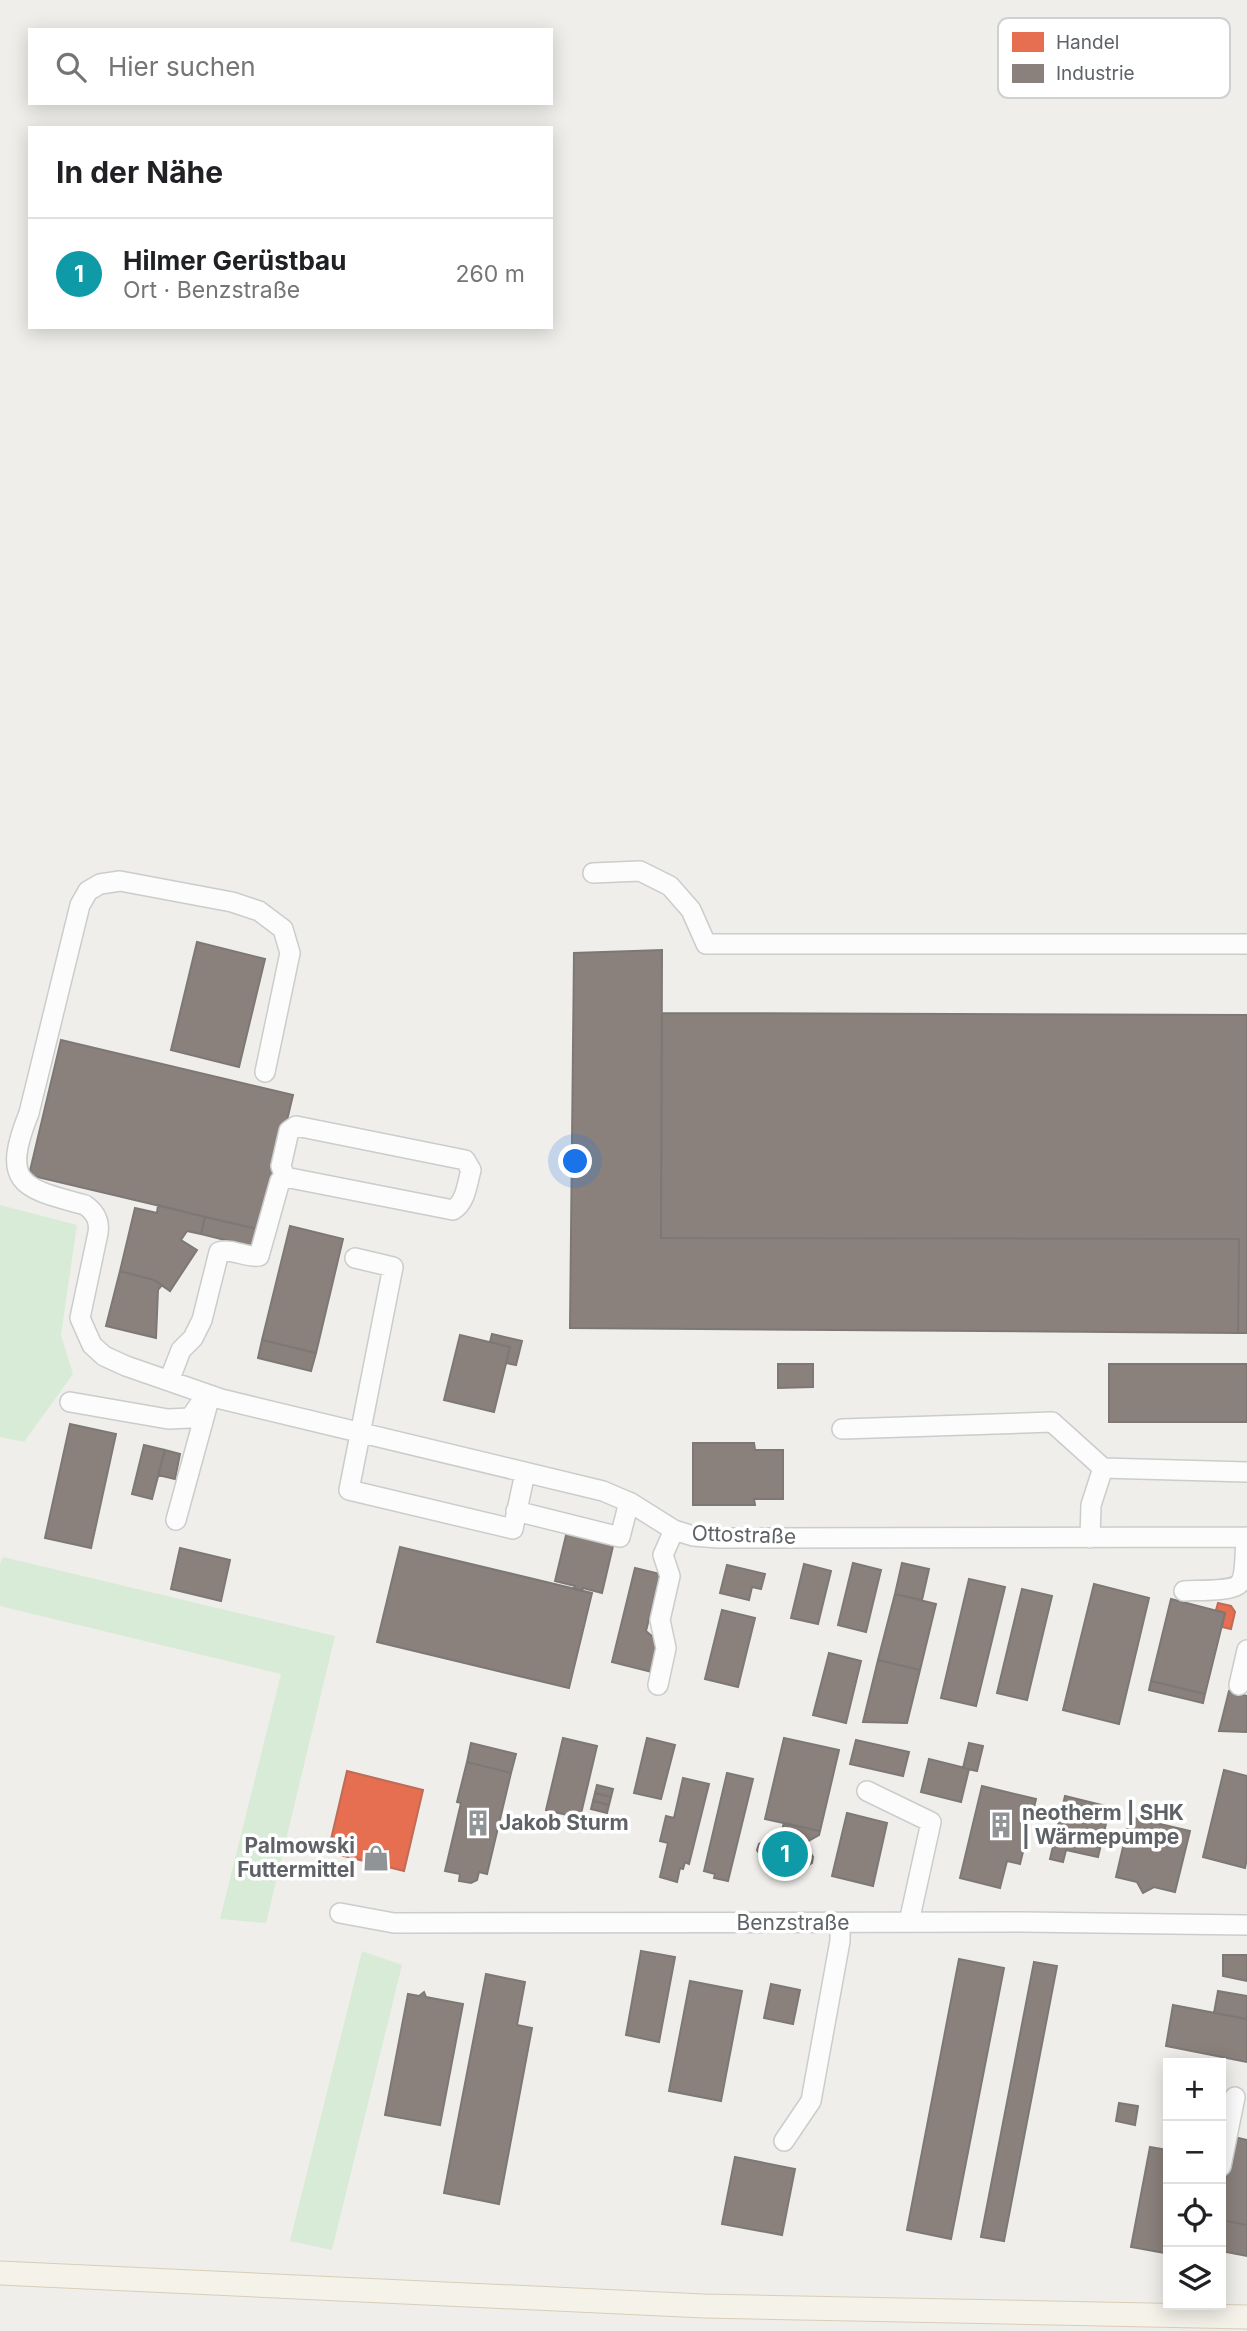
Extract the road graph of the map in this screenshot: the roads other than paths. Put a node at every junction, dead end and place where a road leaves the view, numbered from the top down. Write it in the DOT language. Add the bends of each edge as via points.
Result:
graph roads {
  1 [pos="593,873"];
  2 [pos="1247,944"];
  3 [pos="265,1072"];
  4 [pos="285,1177"];
  5 [pos="355,1258"];
  6 [pos="169,1381"];
  7 [pos="213,1396"];
  8 [pos="70,1402"];
  9 [pos="842,1429"];
  10 [pos="362,1433"];
  11 [pos="1103,1468"];
  12 [pos="1247,1472"];
  13 [pos="525,1473"];
  14 [pos="629,1502"];
  15 [pos="516,1511"];
  16 [pos="176,1520"];
  17 [pos="674,1530"];
  18 [pos="1246,1537"];
  19 [pos="1090,1538"];
  20 [pos="1184,1591"];
  21 [pos="1247,1650"];
  22 [pos="658,1685"];
  23 [pos="1239,1685"];
  24 [pos="867,1791"];
  25 [pos="340,1913"];
  26 [pos="909,1922"];
  27 [pos="840,1923"];
  28 [pos="1247,1925"];
  29 [pos="1234,2097"];
  30 [pos="1226,2139"];
  31 [pos="784,2141"];
  32 [pos="0,2273"];
  33 [pos="1247,2317"];
  1 -- 2 [label="street" via="640,871 670,886 691,910 706,944"];
  3 -- 6 [label="street, Ottostraße" via="290,953 283,929 259,911 220,900 120,881 88,891 80,905 29,1113 9,1145 6,1159 12,1178 20,1185 85,1205 98,1220 80,1318 92,1345 125,1366"];
  4 -- 4 [label="street" via="453,1210 464,1198 471,1170 465,1160 296,1126 289,1131 281,1166"];
  4 -- 6 [label="street" via="259,1256 219,1252 202,1320 181,1350"];
  5 -- 10 [label="street" via="393,1268"];
  6 -- 7 [label="street, Ottostraße"];
  7 -- 8 [label="street" via="190,1418 168,1419"];
  7 -- 10 [label="street, Ottostraße"];
  7 -- 16 [label="street" via="196,1440"];
  9 -- 11 [label="street" via="1052,1422"];
  10 -- 13 [label="street, Ottostraße"];
  10 -- 15 [label="street" via="349,1490 513,1529"];
  11 -- 12 [label="street"];
  11 -- 19 [label="street" via="1091,1505"];
  13 -- 14 [label="street, Ottostraße" via="603,1491"];
  13 -- 15 [label="street"];
  14 -- 15 [label="street" via="620,1536"];
  14 -- 17 [label="street, Ottostraße"];
  17 -- 19 [label="street, Ottostraße" via="719,1538"];
  17 -- 22 [label="street" via="663,1555 670,1576 660,1620 666,1648"];
  18 -- 19 [label="street, Ottostraße"];
  18 -- 20 [label="street" via="1240,1584"];
  21 -- 23 [label="street"];
  24 -- 26 [label="street" via="931,1822"];
  25 -- 27 [label="street, Benzstraße" via="394,1923"];
  26 -- 27 [label="street, Benzstraße"];
  26 -- 28 [label="street, Benzstraße"];
  27 -- 31 [label="street" via="811,2101"];
  29 -- 30 [label="street"];
  32 -- 33 [label="main road" via="704,2306"];
}
